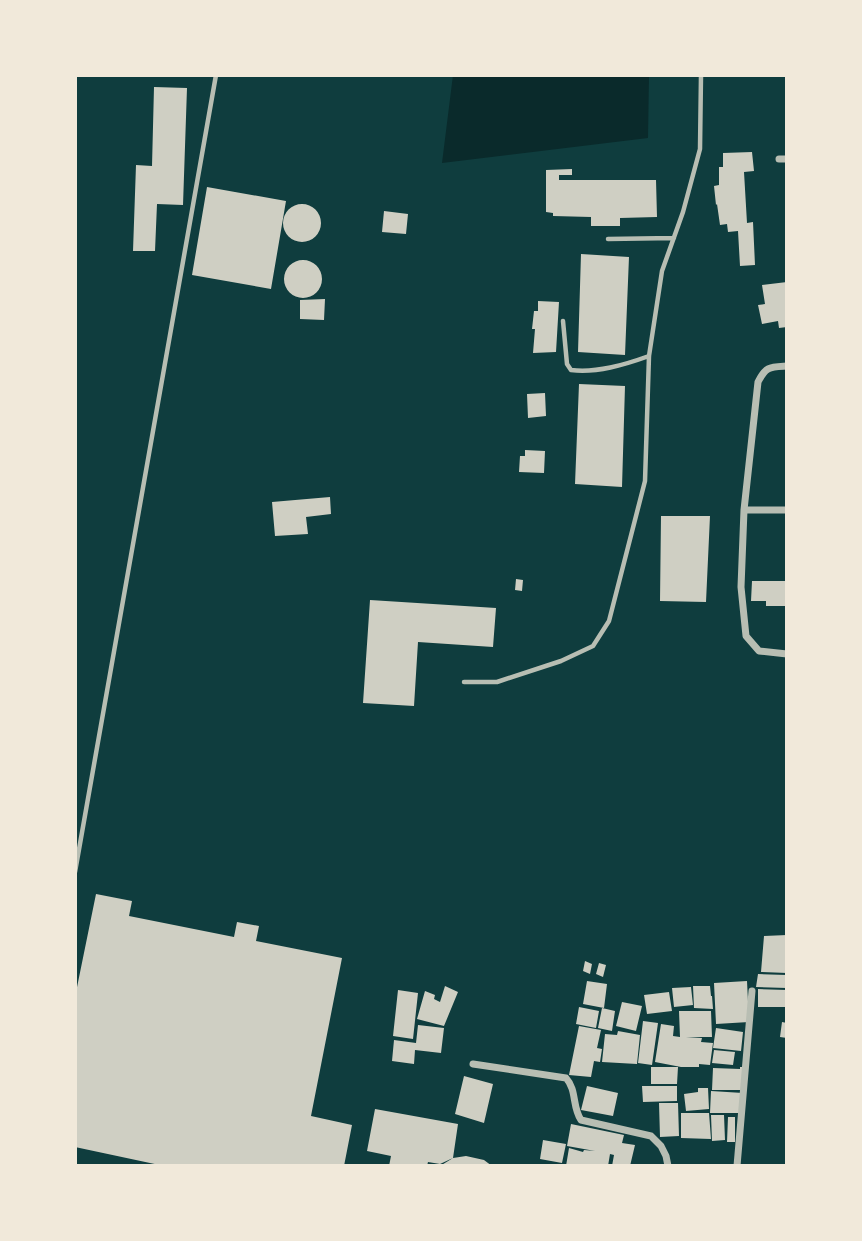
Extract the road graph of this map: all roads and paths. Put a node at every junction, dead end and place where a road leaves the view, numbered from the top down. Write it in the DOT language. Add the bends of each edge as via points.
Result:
graph roads {
  1 [pos="216,75"];
  2 [pos="701,75"];
  3 [pos="674,238"];
  4 [pos="608,239"];
  5 [pos="563,321"];
  6 [pos="649,356"];
  7 [pos="787,366"];
  8 [pos="744,510"];
  9 [pos="787,510"];
  10 [pos="787,654"];
  11 [pos="464,681"];
  12 [pos="75,872"];
  13 [pos="752,991"];
  14 [pos="473,1064"];
  15 [pos="668,1166"];
  16 [pos="737,1166"];
  1 -- 12 [label="lane"];
  2 -- 3 [label="lane" via="700,149"];
  3 -- 4 [label="lane"];
  3 -- 6 [label="lane" via="662,271"];
  5 -- 6 [label="lane" via="571,370 623,366"];
  6 -- 11 [label="lane" via="645,481 609,621 593,646 561,661 498,682"];
  7 -- 8 [label="street" via="770,367 758,382"];
  8 -- 9 [label="street"];
  8 -- 10 [label="street" via="741,587 746,636 759,652"];
  13 -- 16 [label="street"];
  14 -- 15 [label="street" via="566,1078 581,1120 651,1136 661,1146"];
}
